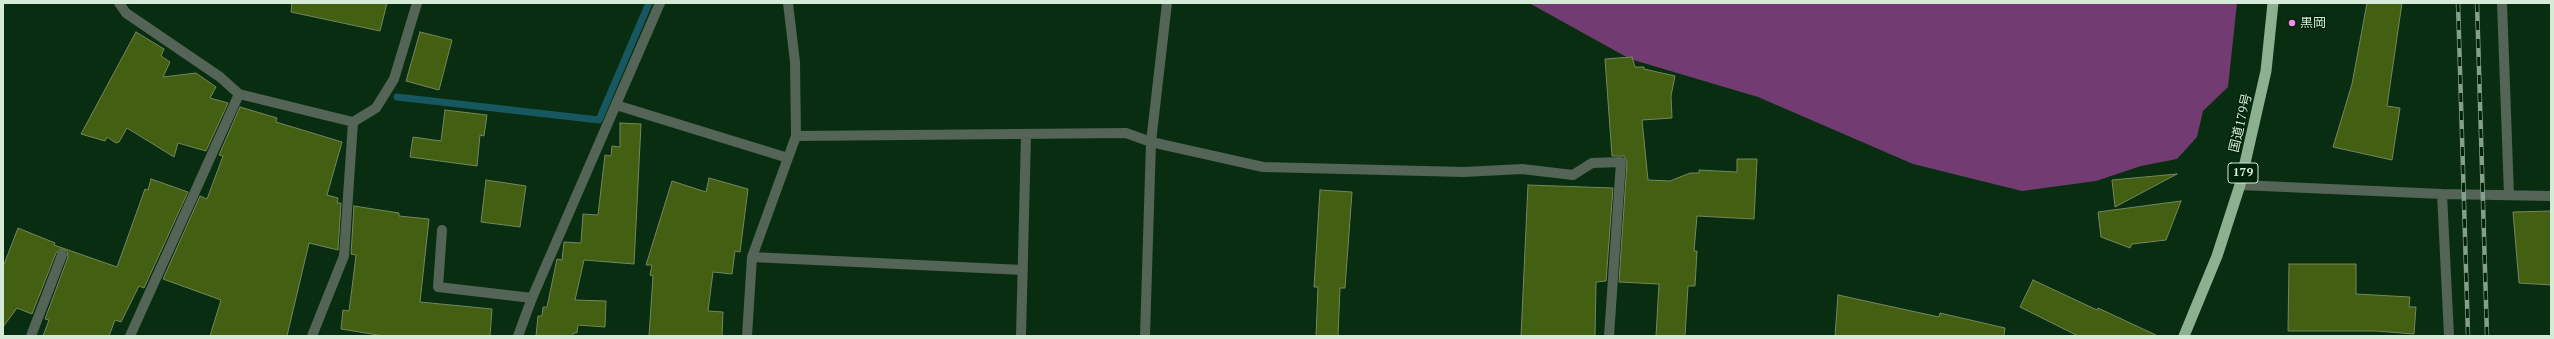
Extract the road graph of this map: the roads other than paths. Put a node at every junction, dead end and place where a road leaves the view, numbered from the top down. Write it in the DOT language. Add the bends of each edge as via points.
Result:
graph roads {
  1 [pos="119,3"];
  2 [pos="417,3"];
  3 [pos="660,3"];
  4 [pos="788,3"];
  5 [pos="1167,3"];
  6 [pos="2273,3"];
  7 [pos="2502,3"];
  8 [pos="239,94"];
  9 [pos="616,105"];
  10 [pos="353,122"];
  11 [pos="796,136"];
  12 [pos="1026,136"];
  13 [pos="1151,142"];
  14 [pos="788,158"];
  15 [pos="2240,185"];
  16 [pos="2442,194"];
  17 [pos="2510,195"];
  18 [pos="2551,196"];
  19 [pos="442,230"];
  20 [pos="62,255"];
  21 [pos="752,257"];
  22 [pos="1023,270"];
  23 [pos="532,298"];
  24 [pos="31,336"];
  25 [pos="130,336"];
  26 [pos="312,336"];
  27 [pos="518,336"];
  28 [pos="747,336"];
  29 [pos="1021,336"];
  30 [pos="1145,336"];
  31 [pos="1610,336"];
  32 [pos="2184,336"];
  33 [pos="2449,336"];
  1 -- 8 [label="street" via="126,13 220,77"];
  2 -- 10 [label="street" via="394,79 376,108"];
  3 -- 9 [label="street"];
  4 -- 11 [label="street" via="795,62"];
  5 -- 13 [label="street"];
  6 -- 15 [label="highway, 国道179号 / 179" via="2266,71"];
  7 -- 17 [label="street"];
  8 -- 10 [label="street"];
  8 -- 25 [label="street"];
  9 -- 14 [label="street"];
  9 -- 23 [label="street"];
  10 -- 26 [label="street" via="344,256"];
  11 -- 12 [label="street"];
  11 -- 14 [label="street"];
  12 -- 13 [label="street" via="1126,133"];
  12 -- 22 [label="street"];
  13 -- 30 [label="street"];
  13 -- 31 [label="street" via="1263,167 1464,172 1522,169 1574,175 1592,163 1621,162"];
  14 -- 21 [label="street"];
  15 -- 16 [label="street"];
  15 -- 32 [label="highway, 国道179号 / 179" via="2218,256"];
  16 -- 17 [label="street"];
  16 -- 33 [label="street"];
  17 -- 18 [label="street"];
  19 -- 23 [label="street" via="438,287"];
  20 -- 24 [label="street"];
  21 -- 22 [label="street"];
  21 -- 28 [label="street"];
  22 -- 29 [label="street"];
  23 -- 27 [label="street"];
}
